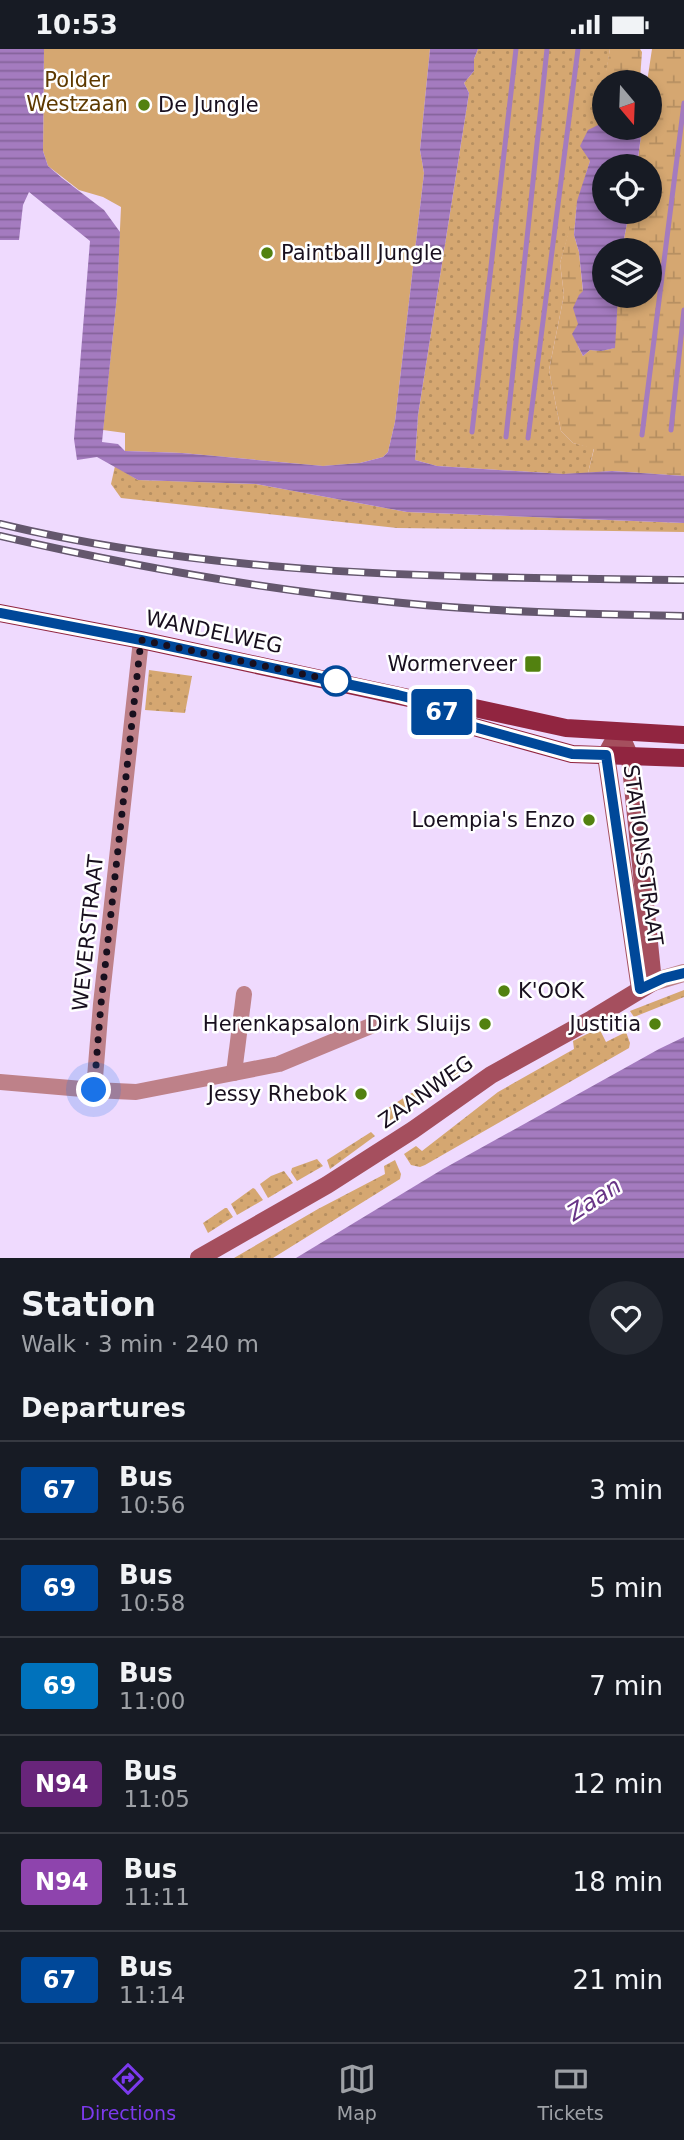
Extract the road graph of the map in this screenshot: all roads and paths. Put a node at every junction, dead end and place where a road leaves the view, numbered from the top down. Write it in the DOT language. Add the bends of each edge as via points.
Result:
graph roads {
  1 [pos="0,613"];
  2 [pos="0,622"];
  3 [pos="141,640"];
  4 [pos="418,700"];
  5 [pos="619,731"];
  6 [pos="684,735"];
  7 [pos="606,755"];
  8 [pos="630,757"];
  9 [pos="684,758"];
  10 [pos="684,973"];
  11 [pos="647,985"];
  12 [pos="244,994"];
  13 [pos="373,1025"];
  14 [pos="234,1073"];
  15 [pos="0,1082"];
  16 [pos="94,1090"];
  17 [pos="199,1258"];
  1 -- 2 [label="street"];
  1 -- 3 [label="main road, WANDELWEG"];
  3 -- 4 [label="main road, WANDELWEG"];
  3 -- 16 [label="street, WEVERSTRAAT"];
  4 -- 5 [label="main road, WANDELWEG" via="566,728"];
  4 -- 7 [label="main road, WANDELWEG" via="467,725 572,754"];
  5 -- 6 [label="main road, WANDELWEG"];
  5 -- 7 [label="main road, STATIONSSTRAAT"];
  5 -- 8 [label="main road, STATIONSSTRAAT"];
  7 -- 8 [label="main road, WANDELWEG"];
  7 -- 11 [label="main road, STATIONSSTRAAT"];
  8 -- 9 [label="main road, WANDELWEG"];
  8 -- 11 [label="main road, STATIONSSTRAAT"];
  10 -- 11 [label="street, ZAANWEG"];
  11 -- 17 [label="main road, ZAANWEG" via="491,1075 327,1185"];
  12 -- 14 [label="street"];
  13 -- 14 [label="street" via="279,1064"];
  14 -- 16 [label="street" via="136,1092"];
  15 -- 16 [label="street"];
}
